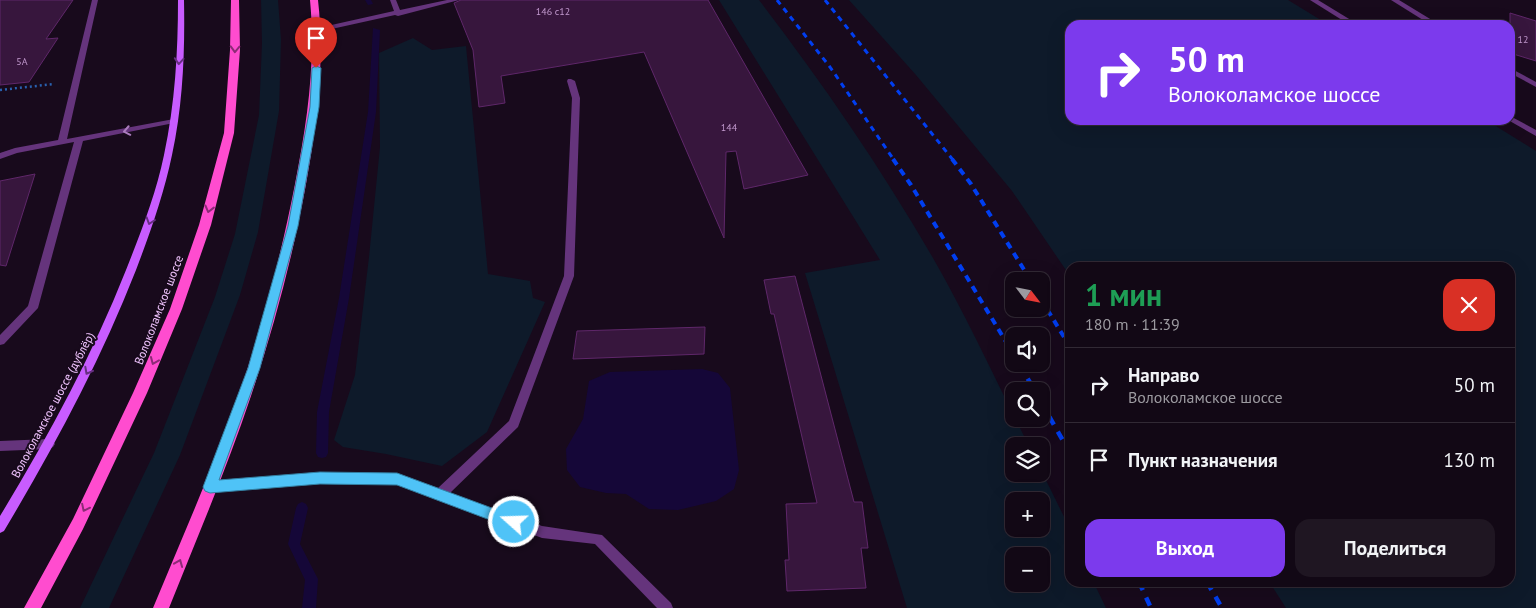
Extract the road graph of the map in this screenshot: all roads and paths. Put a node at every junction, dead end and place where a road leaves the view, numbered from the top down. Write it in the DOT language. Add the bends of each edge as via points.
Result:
graph roads {
  1 [pos="95,0"];
  2 [pos="181,0"];
  3 [pos="235,0"];
  4 [pos="314,0"];
  5 [pos="393,0"];
  6 [pos="456,0"];
  7 [pos="1313,0"];
  8 [pos="1394,0"];
  9 [pos="398,14"];
  10 [pos="1347,20"];
  11 [pos="1428,20"];
  12 [pos="318,30"];
  13 [pos="1515,73"];
  14 [pos="76,80"];
  15 [pos="571,81"];
  16 [pos="1536,85"];
  17 [pos="0,90"];
  18 [pos="174,121"];
  19 [pos="1515,121"];
  20 [pos="1536,134"];
  21 [pos="79,140"];
  22 [pos="62,142"];
  23 [pos="0,156"];
  24 [pos="0,341"];
  25 [pos="49,444"];
  26 [pos="0,446"];
  27 [pos="210,487"];
  28 [pos="440,494"];
  29 [pos="0,526"];
  30 [pos="32,608"];
  31 [pos="161,608"];
  32 [pos="666,608"];
  1 -- 14 [label="street"];
  2 -- 18 [label="street, Волоколамское шоссе (дублёр), one-way"];
  3 -- 30 [label="main road, Волоколамское шоссе, one-way" via="235,50 228,133 202,235 176,309 140,393 78,524"];
  4 -- 12 [label="main road"];
  5 -- 9 [label="street"];
  6 -- 9 [label="street"];
  7 -- 10 [label="street"];
  8 -- 11 [label="street"];
  9 -- 12 [label="street"];
  12 -- 27 [label="main road" via="314,107 293,226 254,368"];
  13 -- 16 [label="street"];
  14 -- 17 [label="path"];
  14 -- 22 [label="street"];
  15 -- 28 [label="street" via="576,98 568,276 514,424"];
  18 -- 21 [label="street, one-way"];
  18 -- 25 [label="street, Волоколамское шоссе (дублёр), one-way" via="149,224 124,291 95,358"];
  19 -- 20 [label="street"];
  21 -- 22 [label="street"];
  21 -- 24 [label="street" via="33,308"];
  22 -- 23 [label="street"];
  25 -- 26 [label="street"];
  25 -- 29 [label="street, Волоколамское шоссе (дублёр)"];
  27 -- 28 [label="street" via="320,478 397,479"];
  31 -- 27 [label="main road, one-way"];
  28 -- 32 [label="street" via="542,532 598,540"];
}
